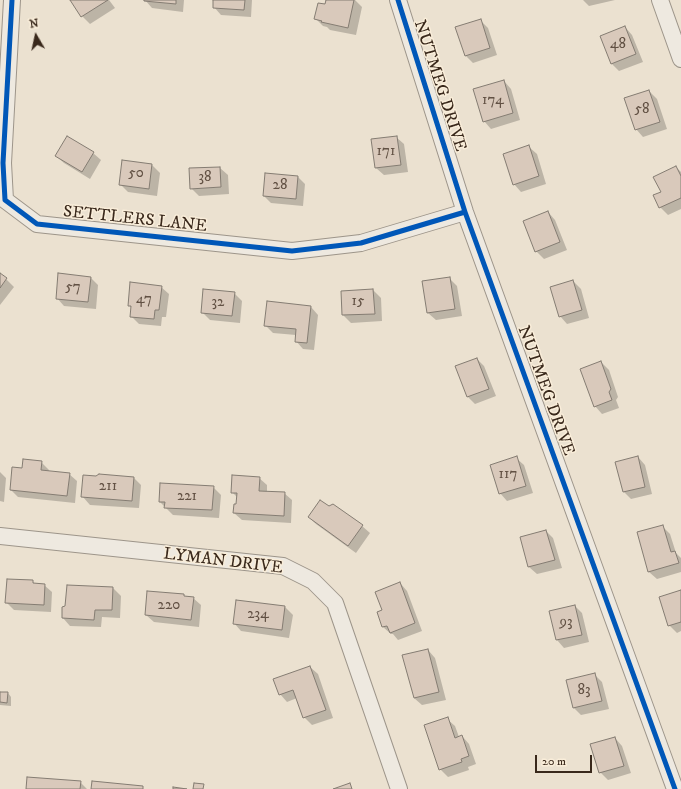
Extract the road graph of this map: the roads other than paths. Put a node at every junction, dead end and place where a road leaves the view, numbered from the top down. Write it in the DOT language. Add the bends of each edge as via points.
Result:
graph roads {
  1 [pos="12,0"];
  2 [pos="398,0"];
  3 [pos="660,0"];
  4 [pos="681,59"];
  5 [pos="465,212"];
  6 [pos="0,536"];
  7 [pos="399,789"];
  8 [pos="675,789"];
  1 -- 5 [label="street, SETTLERS LANE" via="3,163 5,200 37,224 292,252 361,243"];
  2 -- 5 [label="street, NUTMEG DRIVE"];
  3 -- 4 [label="street"];
  5 -- 8 [label="street, NUTMEG DRIVE"];
  6 -- 7 [label="street, LYMAN DRIVE" via="283,566 313,581 335,603"];
}
